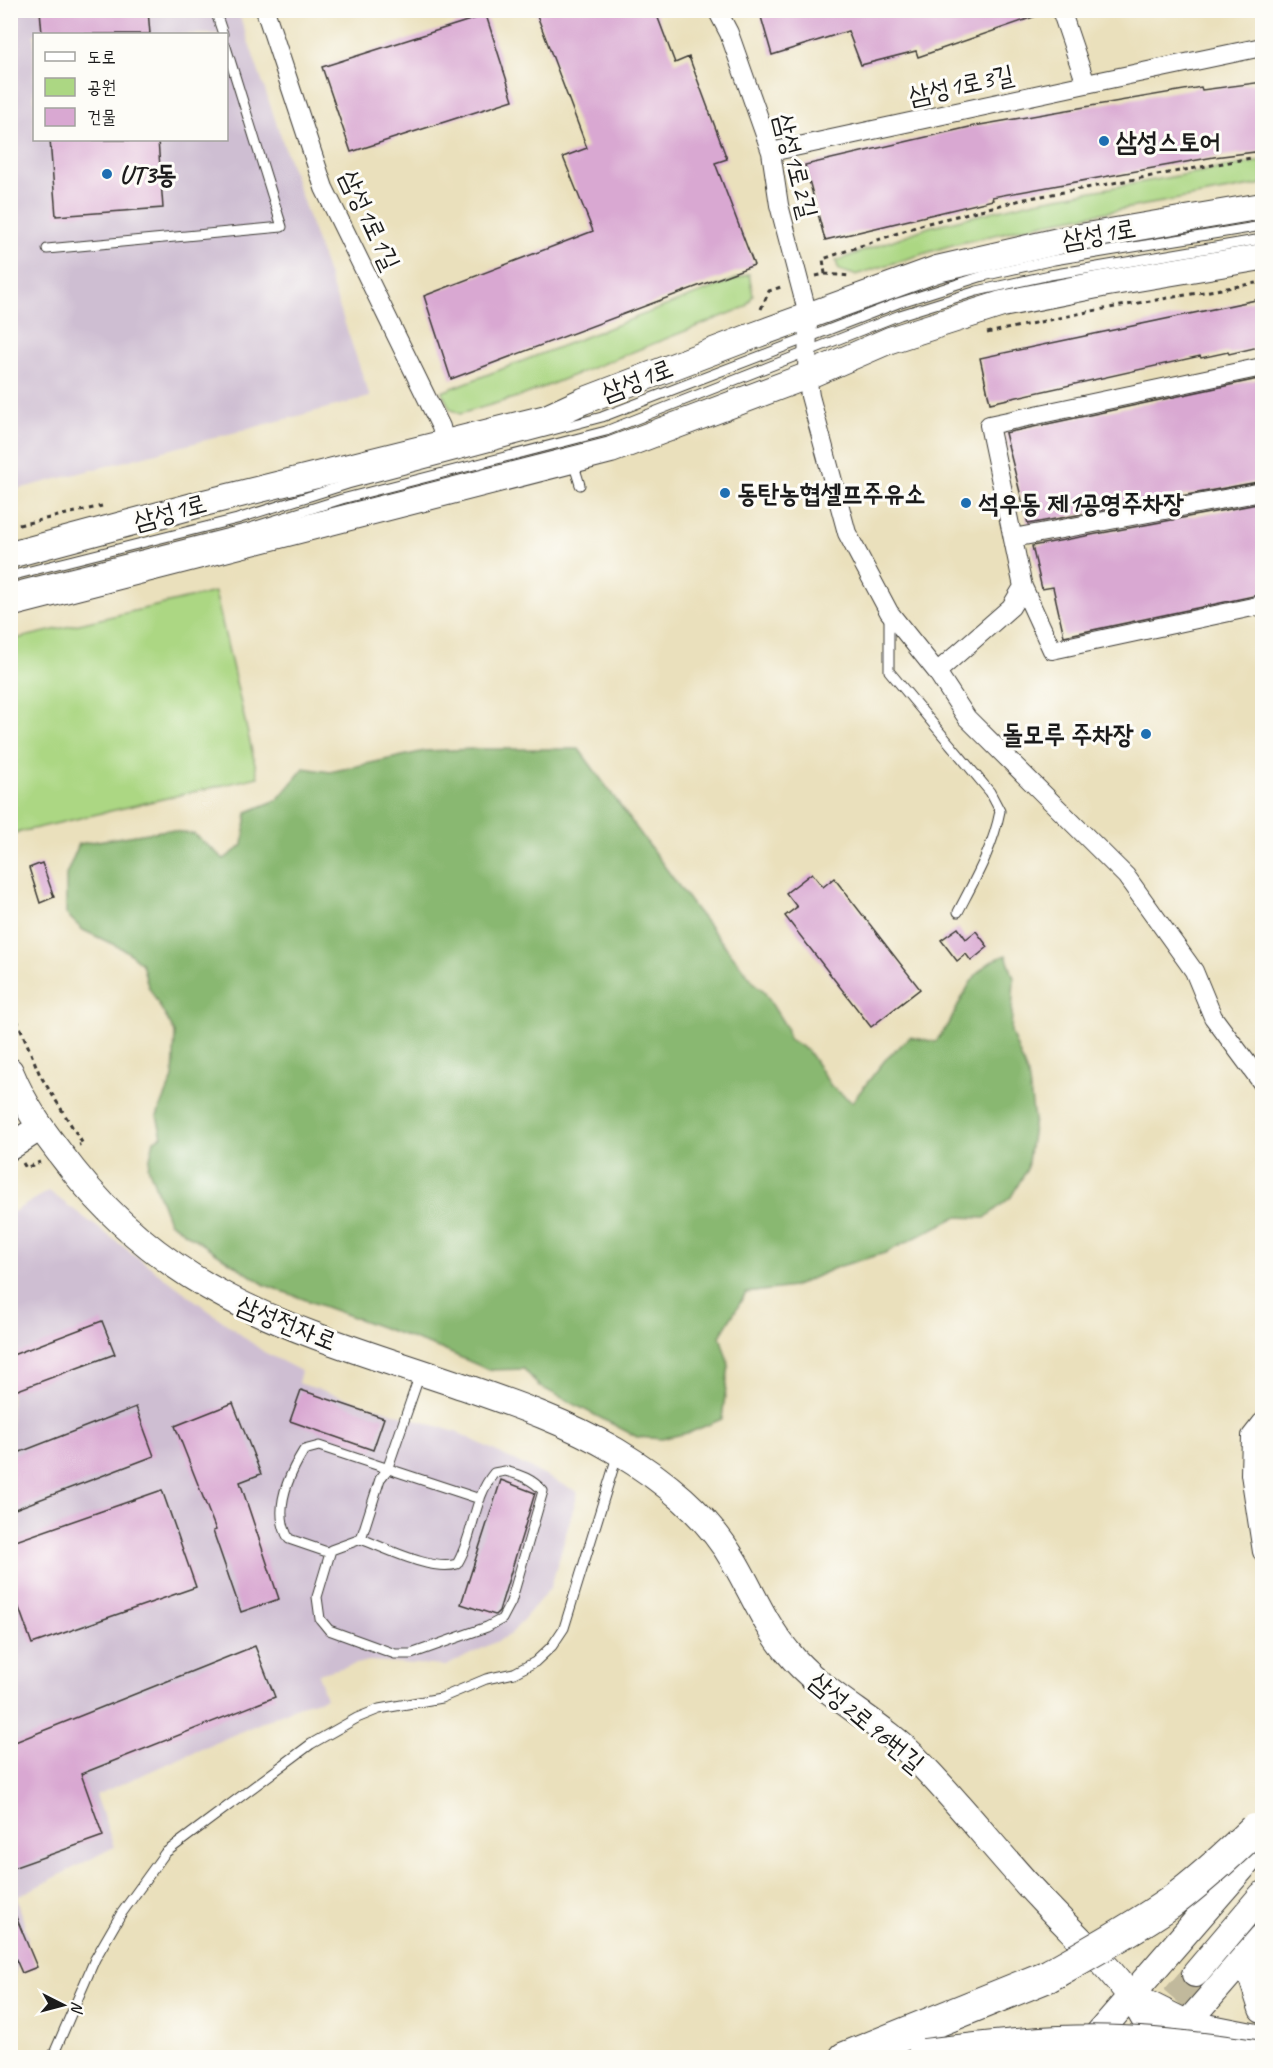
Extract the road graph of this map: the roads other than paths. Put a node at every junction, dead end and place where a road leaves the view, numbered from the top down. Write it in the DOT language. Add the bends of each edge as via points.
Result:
graph roads {
  1 [pos="215,10"];
  2 [pos="265,10"];
  3 [pos="717,10"];
  4 [pos="1061,10"];
  5 [pos="223,33"];
  6 [pos="1263,47"];
  7 [pos="228,53"];
  8 [pos="1086,84"];
  9 [pos="771,152"];
  10 [pos="1263,206"];
  11 [pos="1263,226"];
  12 [pos="1263,239"];
  13 [pos="47,249"];
  14 [pos="1263,257"];
  15 [pos="808,334"];
  16 [pos="1263,367"];
  17 [pos="807,376"];
  18 [pos="445,444"];
  19 [pos="572,460"];
  20 [pos="580,485"];
  21 [pos="1263,492"];
  22 [pos="1013,538"];
  23 [pos="10,555"];
  24 [pos="10,576"];
  25 [pos="1023,587"];
  26 [pos="10,588"];
  27 [pos="10,604"];
  28 [pos="1263,606"];
  29 [pos="889,612"];
  30 [pos="937,672"];
  31 [pos="958,912"];
  32 [pos="10,1071"];
  33 [pos="1263,1083"];
  34 [pos="39,1128"];
  35 [pos="10,1147"];
  36 [pos="420,1371"];
  37 [pos="1263,1422"];
  38 [pos="618,1452"];
  39 [pos="641,1469"];
  40 [pos="387,1470"];
  41 [pos="480,1499"];
  42 [pos="361,1539"];
  43 [pos="1263,1551"];
  44 [pos="330,1553"];
  45 [pos="1260,1832"];
  46 [pos="1263,1895"];
  47 [pos="1263,1937"];
  48 [pos="1263,1951"];
  49 [pos="1195,1974"];
  50 [pos="1130,1995"];
  51 [pos="1263,2009"];
  52 [pos="1186,2023"];
  53 [pos="1263,2038"];
  54 [pos="1162,2055"];
  55 [pos="917,2056"];
  56 [pos="1263,2057"];
  57 [pos="52,2058"];
  58 [pos="845,2058"];
  59 [pos="994,2058"];
  60 [pos="1077,2058"];
  1 -- 5 [label="lane"];
  2 -- 18 [label="street, 삼성1로1길" via="324,188 441,427"];
  3 -- 9 [label="street, 삼성1로2길" via="729,33"];
  4 -- 8 [label="street"];
  6 -- 8 [label="street, 삼성1로3길"];
  7 -- 13 [label="lane" via="282,227"];
  8 -- 9 [label="street, 삼성1로3길"];
  9 -- 15 [label="street, 삼성1로2길"];
  10 -- 15 [label="street, 삼성1로" via="1063,240 937,269"];
  11 -- 15 [label="lane" via="1054,260 983,276"];
  12 -- 15 [label="lane" via="1050,275 977,291 900,315"];
  14 -- 17 [label="street, 삼성1로" via="1002,304 890,340"];
  15 -- 17 [label="street, 삼성1로2길"];
  15 -- 18 [label="street, 삼성1로" via="583,401 546,418"];
  15 -- 24 [label="lane" via="602,417 348,483 237,519"];
  15 -- 26 [label="lane" via="606,431"];
  16 -- 22 [label="street" via="989,425"];
  17 -- 19 [label="street, 삼성1로" via="612,450"];
  17 -- 29 [label="street, 삼성1로2길" via="847,532"];
  18 -- 23 [label="street, 삼성1로"];
  19 -- 20 [label="lane"];
  19 -- 27 [label="street, 삼성1로"];
  21 -- 22 [label="street"];
  22 -- 25 [label="street"];
  25 -- 28 [label="street" via="1052,650"];
  25 -- 30 [label="street" via="1011,607"];
  29 -- 30 [label="street, 삼성1로2길"];
  29 -- 31 [label="lane" via="889,670 990,792 1000,811 987,856"];
  30 -- 33 [label="street, 삼성1로2길" via="967,718 1126,876 1194,971 1213,1017"];
  32 -- 34 [label="street, 삼성전자로"];
  34 -- 35 [label="street"];
  34 -- 36 [label="street, 삼성전자로" via="100,1205 143,1243 190,1276 231,1301 290,1328"];
  36 -- 38 [label="street, 삼성전자로" via="541,1414"];
  36 -- 40 [label="lane"];
  37 -- 43 [label="street" via="1251,1436 1250,1474"];
  38 -- 39 [label="street, 삼성전자로"];
  38 -- 57 [label="lane" via="564,1628 552,1646 536,1662 514,1673 486,1679 441,1698 379,1709 357,1718 311,1744 165,1853 121,1914 95,1959"];
  39 -- 50 [label="street, 삼성2로96번길" via="675,1491 718,1536 787,1651 807,1672 900,1743 920,1763"];
  40 -- 41 [label="lane"];
  40 -- 42 [label="lane" via="380,1479"];
  40 -- 44 [label="lane" via="319,1446 303,1450 286,1486 281,1526 289,1539"];
  41 -- 42 [label="lane" via="457,1564 429,1564"];
  41 -- 44 [label="lane" via="494,1473 505,1471 521,1475 543,1491 510,1602 502,1618 487,1627 411,1654 395,1654 329,1630 316,1608"];
  42 -- 44 [label="lane"];
  45 -- 50 [label="street"];
  45 -- 58 [label="highway, bridge" via="1172,1902 1048,1976"];
  46 -- 49 [label="street"];
  47 -- 52 [label="street"];
  48 -- 51 [label="street" via="1251,1975"];
  50 -- 52 [label="street"];
  50 -- 54 [label="street"];
  50 -- 60 [label="street"];
  52 -- 53 [label="street"];
  52 -- 54 [label="street"];
  54 -- 59 [label="highway"];
  55 -- 56 [label="highway, bridge" via="1052,2043 1119,2042"];
}
